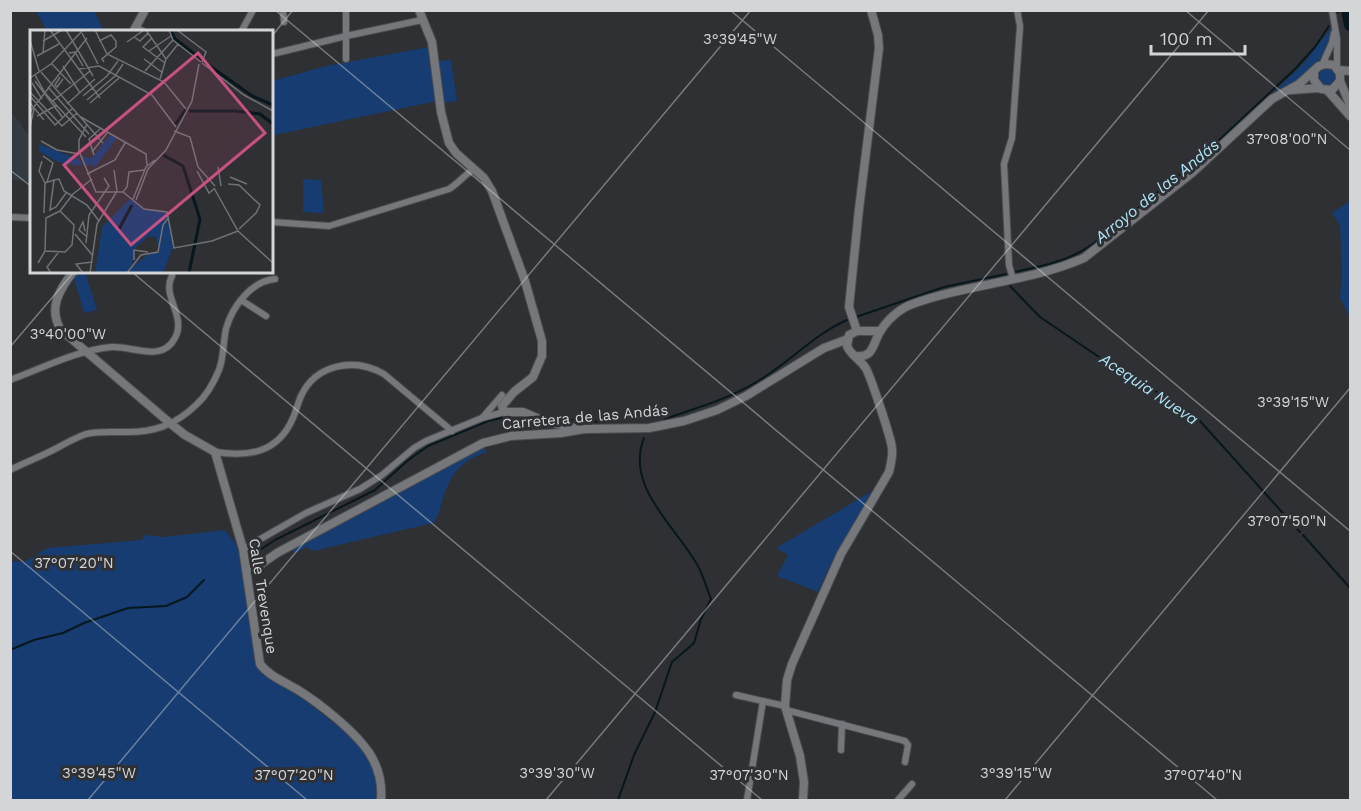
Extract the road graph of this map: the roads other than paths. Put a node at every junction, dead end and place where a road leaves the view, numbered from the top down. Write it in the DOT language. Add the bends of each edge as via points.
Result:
graph roads {
  1 [pos="145,10"];
  2 [pos="253,10"];
  3 [pos="283,10"];
  4 [pos="346,10"];
  5 [pos="419,10"];
  6 [pos="871,10"];
  7 [pos="1017,10"];
  8 [pos="1332,10"];
  9 [pos="422,20"];
  10 [pos="284,22"];
  11 [pos="134,29"];
  12 [pos="1335,29"];
  13 [pos="242,30"];
  14 [pos="346,36"];
  15 [pos="273,54"];
  16 [pos="346,59"];
  17 [pos="1322,65"];
  18 [pos="1337,69"];
  19 [pos="1314,72"];
  20 [pos="1350,72"];
  21 [pos="1340,80"];
  22 [pos="1318,88"];
  23 [pos="1289,90"];
  24 [pos="1328,91"];
  25 [pos="1350,105"];
  26 [pos="1350,116"];
  27 [pos="474,169"];
  28 [pos="10,217"];
  29 [pos="30,218"];
  30 [pos="273,222"];
  31 [pos="72,273"];
  32 [pos="172,276"];
  33 [pos="275,279"];
  34 [pos="1013,279"];
  35 [pos="241,300"];
  36 [pos="266,316"];
  37 [pos="857,331"];
  38 [pos="866,332"];
  39 [pos="880,332"];
  40 [pos="848,339"];
  41 [pos="833,345"];
  42 [pos="873,345"];
  43 [pos="848,349"];
  44 [pos="86,352"];
  45 [pos="867,354"];
  46 [pos="856,356"];
  47 [pos="866,368"];
  48 [pos="10,380"];
  49 [pos="505,396"];
  50 [pos="503,411"];
  51 [pos="482,418"];
  52 [pos="545,423"];
  53 [pos="171,424"];
  54 [pos="584,429"];
  55 [pos="452,431"];
  56 [pos="561,433"];
  57 [pos="546,434"];
  58 [pos="215,452"];
  59 [pos="10,470"];
  60 [pos="243,549"];
  61 [pos="247,569"];
  62 [pos="736,695"];
  63 [pos="762,701"];
  64 [pos="785,708"];
  65 [pos="842,724"];
  66 [pos="841,750"];
  67 [pos="905,762"];
  68 [pos="912,784"];
  69 [pos="381,801"];
  70 [pos="747,801"];
  71 [pos="803,801"];
  72 [pos="898,801"];
  1 -- 11 [label="street"];
  2 -- 13 [label="street"];
  3 -- 10 [label="street"];
  4 -- 14 [label="street"];
  5 -- 9 [label="street"];
  6 -- 37 [label="street" via="879,48 849,307"];
  7 -- 34 [label="street" via="1020,26 1012,138 1004,164"];
  8 -- 12 [label="street"];
  9 -- 14 [label="street"];
  9 -- 27 [label="street" via="432,42 449,143"];
  12 -- 17 [label="street"];
  12 -- 18 [label="street"];
  14 -- 15 [label="street"];
  14 -- 16 [label="street"];
  17 -- 18 [label="street" via="1330,64"];
  17 -- 19 [label="street"];
  18 -- 20 [label="street"];
  18 -- 21 [label="street"];
  19 -- 22 [label="street"];
  19 -- 23 [label="street"];
  20 -- 21 [label="street"];
  21 -- 24 [label="street"];
  21 -- 25 [label="street"];
  22 -- 23 [label="street"];
  22 -- 24 [label="street"];
  23 -- 34 [label="street" via="1272,99 1193,172 1094,251 1072,263"];
  24 -- 26 [label="street"];
  27 -- 30 [label="street" via="449,189 329,226"];
  27 -- 49 [label="street" via="492,191 542,341 542,356 533,377"];
  28 -- 29 [label="street"];
  31 -- 44 [label="street" via="58,294 54,313 60,330"];
  32 -- 44 [label="street" via="169,293 179,325 172,342 156,352 116,347"];
  33 -- 35 [label="street" via="261,284"];
  34 -- 39 [label="street" via="938,295 907,306 893,315"];
  35 -- 36 [label="street"];
  35 -- 53 [label="street" via="226,330 214,382 197,404"];
  37 -- 38 [label="street"];
  37 -- 40 [label="street"];
  38 -- 39 [label="street"];
  38 -- 42 [label="street"];
  39 -- 42 [label="street"];
  40 -- 41 [label="street, Carretera de las Andás"];
  40 -- 43 [label="street"];
  41 -- 43 [label="street"];
  41 -- 54 [label="street, Carretera de las Andás" via="717,410 649,428"];
  42 -- 45 [label="street"];
  43 -- 46 [label="street"];
  44 -- 48 [label="street"];
  44 -- 53 [label="street"];
  45 -- 46 [label="street"];
  45 -- 47 [label="street"];
  46 -- 47 [label="street"];
  47 -- 64 [label="street" via="892,447 890,466 833,569 792,664"];
  49 -- 50 [label="street"];
  49 -- 51 [label="street"];
  50 -- 51 [label="street"];
  50 -- 52 [label="street" via="531,414"];
  51 -- 55 [label="street"];
  52 -- 54 [label="street"];
  52 -- 56 [label="street"];
  52 -- 57 [label="street"];
  53 -- 58 [label="street"];
  53 -- 59 [label="street" via="139,433 87,434"];
  54 -- 56 [label="street, Carretera de las Andás"];
  55 -- 58 [label="street" via="384,374 350,363 317,375 301,396 287,430 271,446 248,454"];
  55 -- 60 [label="street" via="414,448 360,489 306,513"];
  56 -- 57 [label="street, Carretera de las Andás"];
  57 -- 61 [label="street, Carretera de las Andás" via="483,443"];
  58 -- 60 [label="street, Calle Trevenque"];
  60 -- 61 [label="street, Calle Trevenque"];
  61 -- 69 [label="street, Calle Trevenque" via="260,664 324,708 366,746 380,777"];
  62 -- 63 [label="street"];
  63 -- 64 [label="street"];
  63 -- 70 [label="street"];
  64 -- 65 [label="street"];
  64 -- 71 [label="street" via="801,764"];
  65 -- 66 [label="street"];
  65 -- 67 [label="street" via="905,741"];
  68 -- 72 [label="street"];
}
